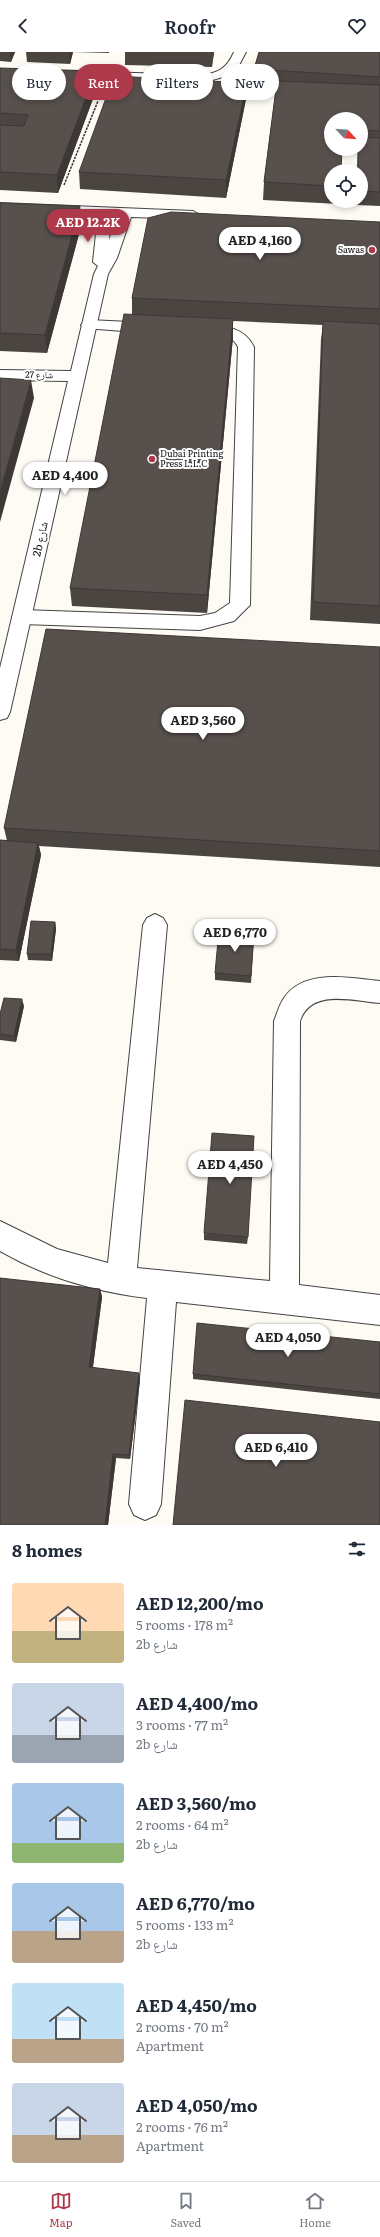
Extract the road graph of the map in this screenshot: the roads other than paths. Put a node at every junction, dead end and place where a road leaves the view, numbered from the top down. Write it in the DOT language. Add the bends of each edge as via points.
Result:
graph roads {
  1 [pos="238,57"];
  2 [pos="66,75"];
  3 [pos="0,207"];
  4 [pos="105,211"];
  5 [pos="126,212"];
  6 [pos="205,216"];
  7 [pos="101,274"];
  8 [pos="89,325"];
  9 [pos="165,328"];
  10 [pos="188,330"];
  11 [pos="0,375"];
  12 [pos="76,383"];
  13 [pos="0,385"];
  14 [pos="22,617"];
  15 [pos="0,712"];
  16 [pos="155,925"];
  17 [pos="380,992"];
  18 [pos="0,1235"];
  19 [pos="121,1281"];
  20 [pos="163,1285"];
  21 [pos="284,1297"];
  22 [pos="380,1310"];
  23 [pos="144,1504"];
  1 -- 2 [label="street" via="225,74 202,79"];
  3 -- 4 [label="street"];
  4 -- 5 [label="street"];
  4 -- 7 [label="street, 2b شارع" via="100,258"];
  5 -- 6 [label="street"];
  5 -- 7 [label="street, 2b شارع" via="110,258"];
  7 -- 8 [label="street, 2b شارع"];
  8 -- 9 [label="street"];
  8 -- 12 [label="street, 2b شارع"];
  10 -- 14 [label="street" via="229,332 244,340 246,347 240,605 231,615 217,622 200,623"];
  11 -- 12 [label="street, شارع 27"];
  12 -- 13 [label="street, شارع 27"];
  12 -- 14 [label="street, 2b شارع"];
  14 -- 15 [label="street, 2b شارع"];
  16 -- 19 [label="street"];
  17 -- 21 [label="street" via="315,989 296,1000 290,1010"];
  18 -- 19 [label="street" via="16,1246 49,1261 84,1274"];
  19 -- 20 [label="street"];
  20 -- 21 [label="street"];
  20 -- 23 [label="street"];
  21 -- 22 [label="street"];
}
